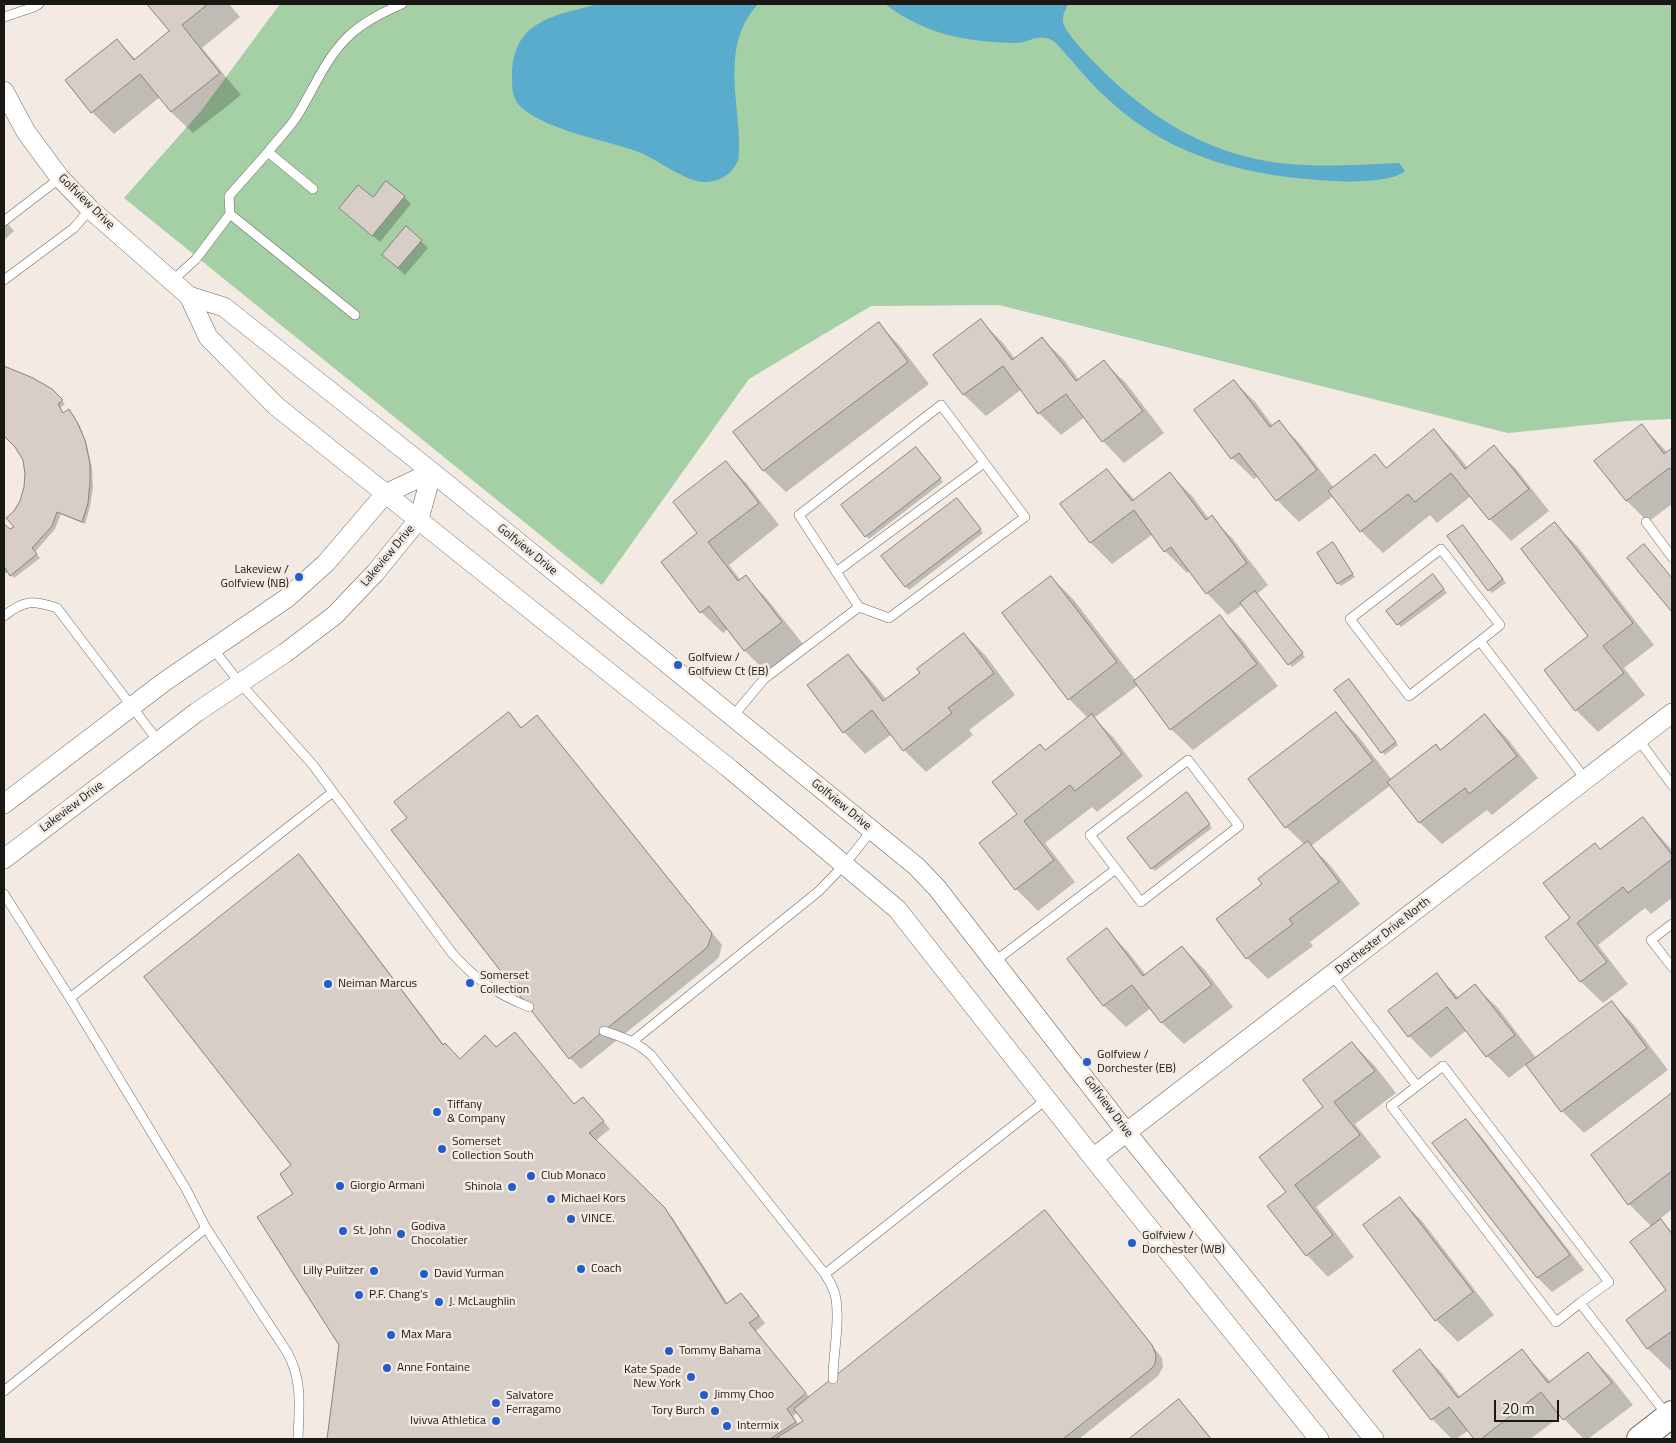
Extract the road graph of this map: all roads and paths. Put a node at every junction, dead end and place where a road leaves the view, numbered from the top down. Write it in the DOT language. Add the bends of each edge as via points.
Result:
graph roads {
  1 [pos="39,4"];
  2 [pos="402,4"];
  3 [pos="4,17"];
  4 [pos="4,91"];
  5 [pos="268,152"];
  6 [pos="60,178"];
  7 [pos="313,189"];
  8 [pos="90,209"];
  9 [pos="230,214"];
  10 [pos="4,220"];
  11 [pos="4,280"];
  12 [pos="172,281"];
  13 [pos="189,296"];
  14 [pos="355,315"];
  15 [pos="984,462"];
  16 [pos="432,472"];
  17 [pos="385,494"];
  18 [pos="419,519"];
  19 [pos="1646,522"];
  20 [pos="1672,557"];
  21 [pos="836,572"];
  22 [pos="859,607"];
  23 [pos="4,616"];
  24 [pos="1480,641"];
  25 [pos="213,649"];
  26 [pos="240,683"];
  27 [pos="131,706"];
  28 [pos="1672,713"];
  29 [pos="733,716"];
  30 [pos="1638,739"];
  31 [pos="158,741"];
  32 [pos="1586,780"];
  33 [pos="1672,785"];
  34 [pos="333,792"];
  35 [pos="4,804"];
  36 [pos="872,830"];
  37 [pos="4,859"];
  38 [pos="845,864"];
  39 [pos="1116,869"];
  40 [pos="4,894"];
  41 [pos="1672,924"];
  42 [pos="994,962"];
  43 [pos="1672,967"];
  44 [pos="1332,975"];
  45 [pos="70,998"];
  46 [pos="529,1007"];
  47 [pos="604,1031"];
  48 [pos="633,1041"];
  49 [pos="1417,1086"];
  50 [pos="1047,1099"];
  51 [pos="1128,1133"];
  52 [pos="1093,1158"];
  53 [pos="206,1228"];
  54 [pos="825,1274"];
  55 [pos="1580,1303"];
  56 [pos="832,1378"];
  57 [pos="4,1391"];
  58 [pos="1671,1415"];
  59 [pos="298,1439"];
  60 [pos="1319,1439"];
  61 [pos="1374,1439"];
  62 [pos="1640,1439"];
  1 -- 3 [label="lane"];
  2 -- 5 [label="lane" via="370,19 334,52 296,117"];
  4 -- 6 [label="street, Golfview Drive" via="26,132"];
  5 -- 7 [label="lane"];
  5 -- 9 [label="lane" via="229,196"];
  6 -- 8 [label="street, Golfview Drive"];
  6 -- 10 [label="lane"];
  8 -- 11 [label="lane" via="74,228"];
  8 -- 12 [label="street, Golfview Drive"];
  9 -- 12 [label="lane" via="196,259"];
  9 -- 14 [label="lane"];
  12 -- 13 [label="street, Golfview Drive"];
  13 -- 16 [label="street, Golfview Drive" via="224,307"];
  13 -- 17 [label="street, Golfview Drive" via="208,337 276,406"];
  15 -- 21 [label="lane"];
  15 -- 21 [label="lane" via="941,405 799,515"];
  15 -- 22 [label="lane" via="1025,516 889,618"];
  16 -- 17 [label="street"];
  16 -- 18 [label="street, Lakeview Drive"];
  16 -- 29 [label="street, Golfview Drive"];
  17 -- 18 [label="street, Golfview Drive"];
  17 -- 25 [label="street" via="308,580"];
  18 -- 26 [label="street, Lakeview Drive" via="335,615"];
  18 -- 38 [label="street, Golfview Drive"];
  19 -- 20 [label="lane"];
  21 -- 22 [label="lane"];
  22 -- 29 [label="lane" via="764,679"];
  23 -- 27 [label="lane" via="18,605 39,602 57,608"];
  24 -- 24 [label="lane" via="1500,625 1441,549 1350,619 1409,696"];
  24 -- 32 [label="lane"];
  25 -- 26 [label="lane"];
  25 -- 27 [label="street"];
  26 -- 31 [label="street, Lakeview Drive"];
  26 -- 34 [label="lane" via="313,764"];
  27 -- 31 [label="lane"];
  27 -- 35 [label="street"];
  28 -- 30 [label="street, Dorchester Drive North"];
  29 -- 36 [label="street, Golfview Drive"];
  30 -- 32 [label="street, Dorchester Drive North"];
  30 -- 33 [label="lane"];
  31 -- 37 [label="street, Lakeview Drive"];
  32 -- 44 [label="street, Dorchester Drive North"];
  34 -- 45 [label="lane"];
  34 -- 46 [label="lane" via="462,964 488,987"];
  36 -- 38 [label="lane"];
  36 -- 42 [label="street, Golfview Drive" via="925,874"];
  38 -- 48 [label="lane" via="819,892"];
  38 -- 50 [label="street, Golfview Drive" via="898,909"];
  39 -- 39 [label="lane" via="1141,902 1239,826 1188,760 1090,835"];
  39 -- 42 [label="lane"];
  40 -- 45 [label="lane"];
  41 -- 43 [label="lane" via="1652,940"];
  42 -- 51 [label="street, Golfview Drive"];
  44 -- 49 [label="lane"];
  44 -- 51 [label="street, Dorchester Drive North"];
  45 -- 53 [label="lane" via="186,1189"];
  47 -- 48 [label="lane"];
  48 -- 54 [label="lane" via="655,1060"];
  49 -- 55 [label="lane" via="1392,1106 1556,1322"];
  49 -- 55 [label="lane" via="1443,1066 1609,1282"];
  50 -- 52 [label="street, Golfview Drive"];
  50 -- 54 [label="lane"];
  51 -- 52 [label="street, Dorchester Drive North"];
  51 -- 61 [label="street, Golfview Drive"];
  52 -- 60 [label="street, Golfview Drive"];
  53 -- 57 [label="lane"];
  53 -- 59 [label="lane" via="293,1362 300,1396"];
  54 -- 56 [label="lane" via="836,1298"];
  55 -- 58 [label="lane"];
  58 -- 62 [label="main road"];
}
